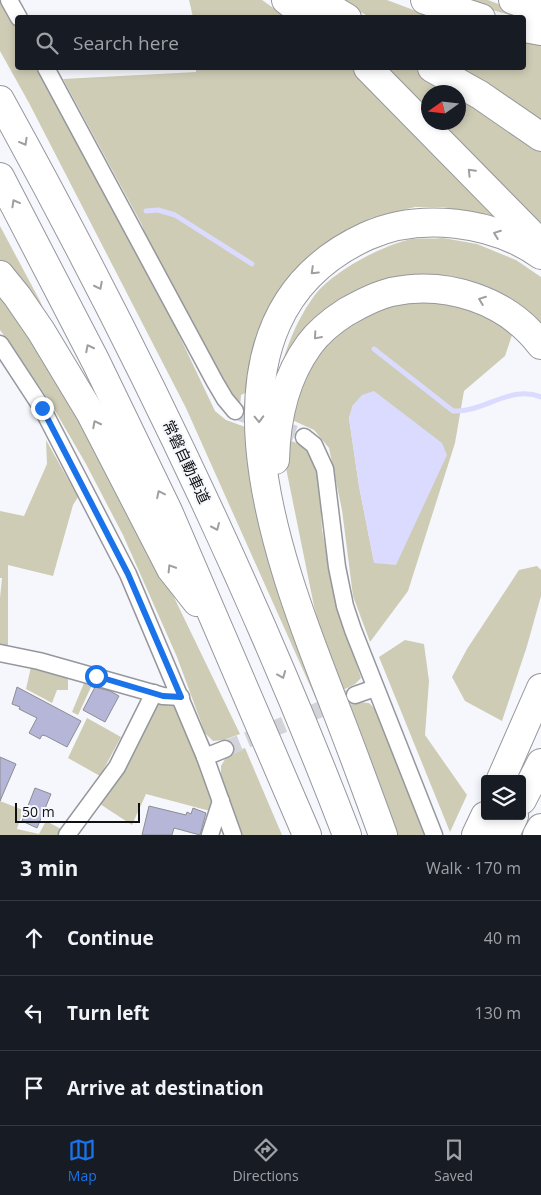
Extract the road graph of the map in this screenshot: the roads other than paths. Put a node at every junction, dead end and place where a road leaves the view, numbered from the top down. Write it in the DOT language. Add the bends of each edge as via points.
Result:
graph roads {
  1 [pos="10,0"];
  2 [pos="286,0"];
  3 [pos="317,0"];
  4 [pos="425,0"];
  5 [pos="513,0"];
  6 [pos="541,9"];
  7 [pos="18,15"];
  8 [pos="306,15"];
  9 [pos="342,15"];
  10 [pos="472,15"];
  11 [pos="526,28"];
  12 [pos="541,31"];
  13 [pos="47,70"];
  14 [pos="370,70"];
  15 [pos="435,70"];
  16 [pos="0,100"];
  17 [pos="541,137"];
  18 [pos="0,177"];
  19 [pos="541,244"];
  20 [pos="541,255"];
  21 [pos="0,275"];
  22 [pos="532,335"];
  23 [pos="0,344"];
  24 [pos="235,411"];
  25 [pos="304,437"];
  26 [pos="305,630"];
  27 [pos="222,634"];
  28 [pos="0,653"];
  29 [pos="541,671"];
  30 [pos="375,688"];
  31 [pos="154,692"];
  32 [pos="356,695"];
  33 [pos="181,697"];
  34 [pos="536,700"];
  35 [pos="225,749"];
  36 [pos="205,757"];
  37 [pos="541,763"];
  38 [pos="503,775"];
  39 [pos="526,792"];
  40 [pos="221,801"];
  41 [pos="483,820"];
  42 [pos="512,820"];
  43 [pos="541,828"];
  44 [pos="67,835"];
  45 [pos="210,835"];
  46 [pos="233,835"];
  47 [pos="307,835"];
  48 [pos="348,835"];
  49 [pos="383,835"];
  50 [pos="434,835"];
  51 [pos="476,835"];
  52 [pos="505,835"];
  53 [pos="538,835"];
  1 -- 7 [label="street"];
  2 -- 8 [label="highway"];
  3 -- 9 [label="highway"];
  4 -- 10 [label="highway"];
  5 -- 6 [label="highway"];
  11 -- 12 [label="highway"];
  13 -- 24 [label="street" via="215,382"];
  19 -- 14 [label="highway, one-way"];
  15 -- 17 [label="highway"];
  16 -- 48 [label="highway, 常磐自動車道, one-way" via="129,343 201,492 272,651"];
  27 -- 18 [label="highway, one-way" via="96,362"];
  20 -- 26 [label="highway, one-way" via="477,227 434,222 394,227 374,233 337,252 307,278 284,311 269,342 262,369 259,393 261,447 273,523"];
  27 -- 21 [label="highway, one-way" via="171,569 91,414 41,331"];
  22 -- 26 [label="highway, one-way" via="509,314 490,303 469,295 429,289 390,293 353,308 334,320 309,345 283,400 275,463 285,535"];
  23 -- 33 [label="street" via="42,408 128,574"];
  25 -- 30 [label="street" via="314,445 325,469 345,606"];
  26 -- 49 [label="highway"];
  27 -- 47 [label="highway"];
  28 -- 31 [label="street"];
  29 -- 34 [label="highway"];
  30 -- 32 [label="street"];
  30 -- 50 [label="street"];
  31 -- 33 [label="street"];
  31 -- 44 [label="street" via="117,767"];
  33 -- 36 [label="street"];
  34 -- 38 [label="highway"];
  35 -- 36 [label="street"];
  36 -- 40 [label="street"];
  37 -- 39 [label="highway"];
  40 -- 45 [label="street"];
  40 -- 46 [label="street"];
  41 -- 51 [label="highway"];
  42 -- 52 [label="highway"];
  43 -- 53 [label="highway"];
}
